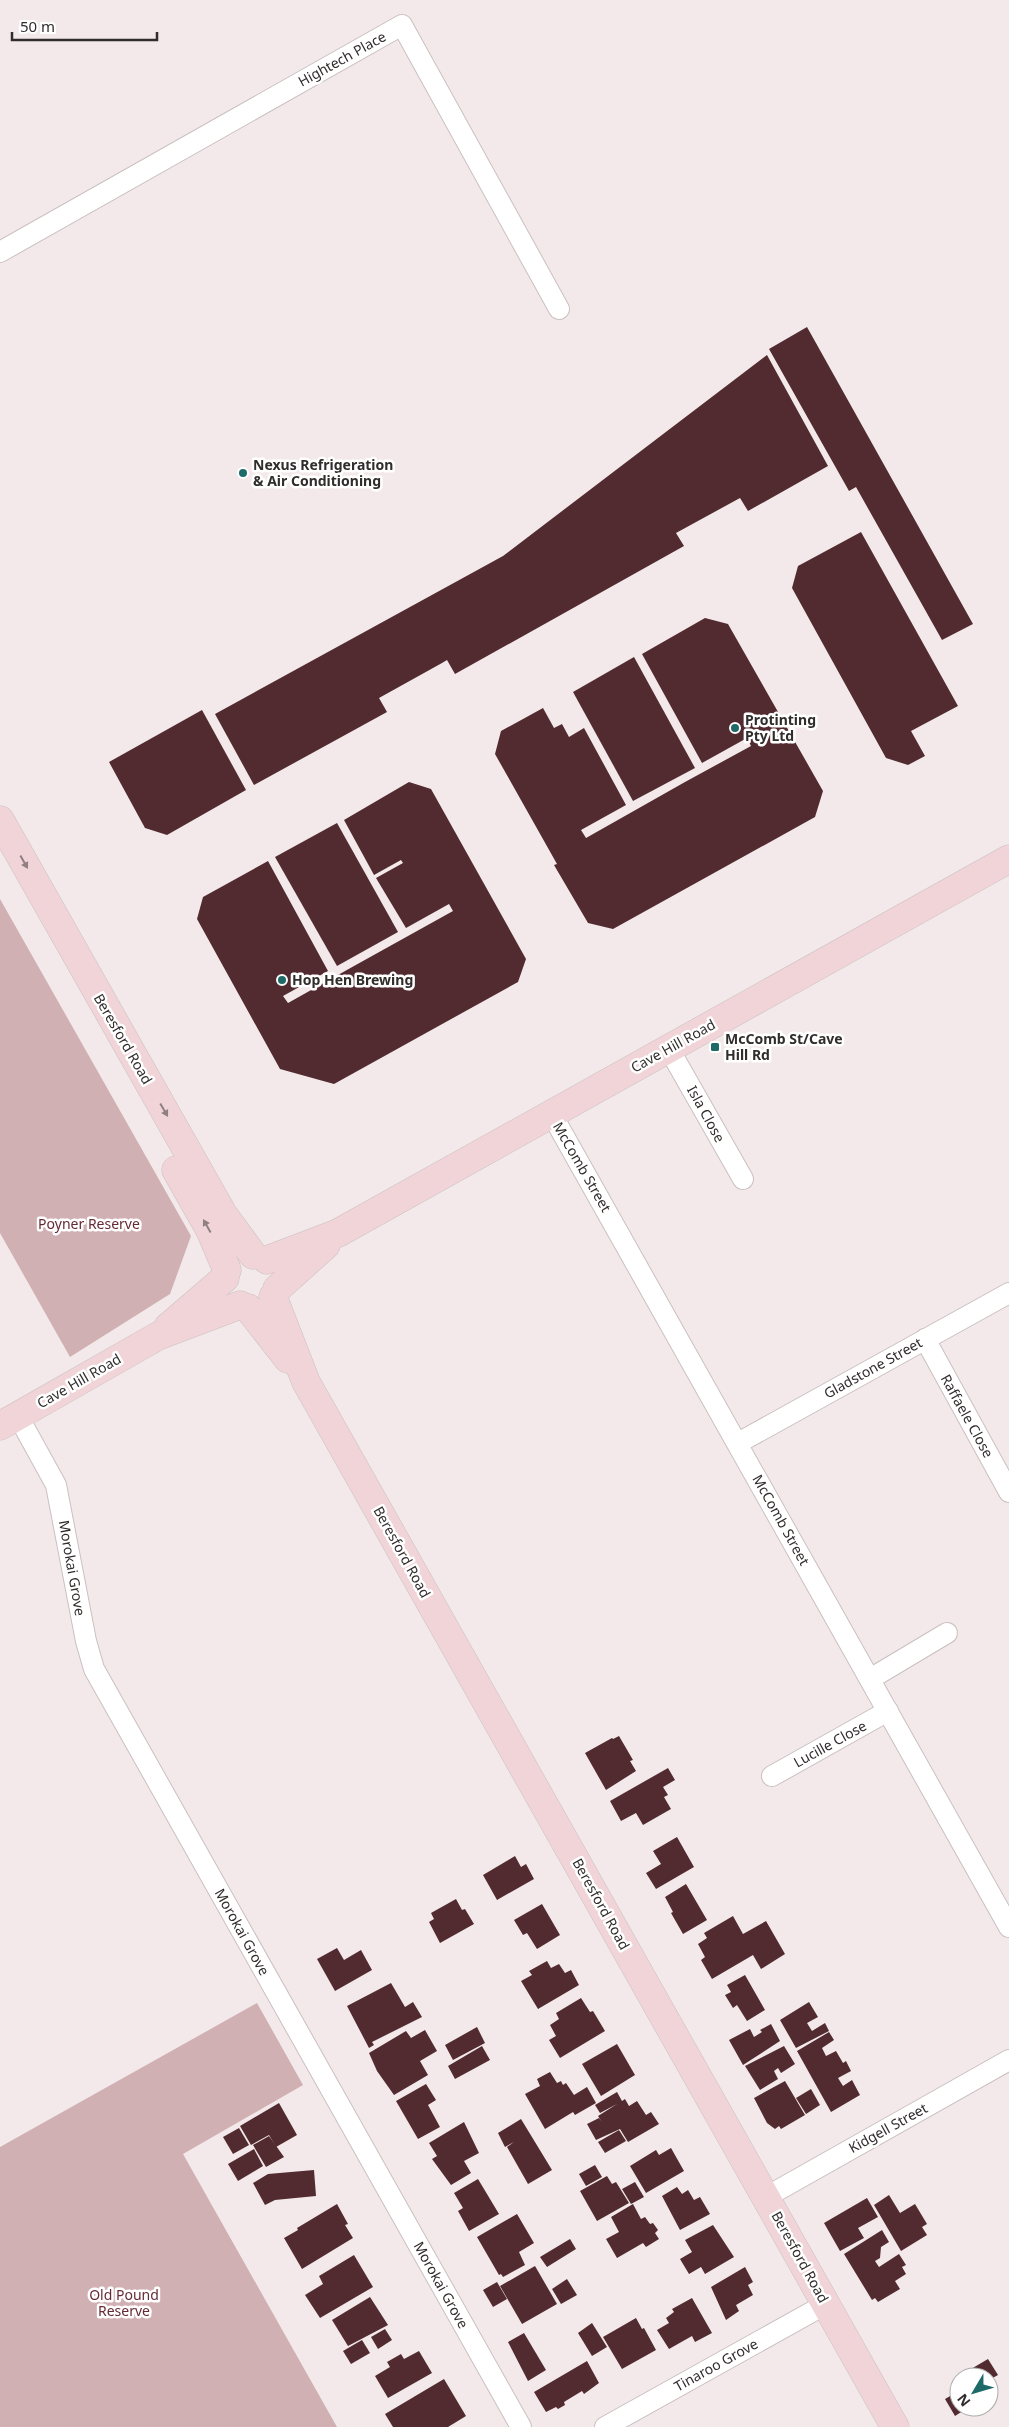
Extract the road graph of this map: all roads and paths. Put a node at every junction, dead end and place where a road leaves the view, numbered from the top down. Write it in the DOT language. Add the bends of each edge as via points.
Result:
graph roads {
  1 [pos="0,252"];
  2 [pos="559,309"];
  3 [pos="0,820"];
  4 [pos="0,856"];
  5 [pos="1009,859"];
  6 [pos="668,1048"];
  7 [pos="551,1114"];
  8 [pos="742,1179"];
  9 [pos="338,1234"];
  10 [pos="260,1258"];
  11 [pos="226,1274"];
  12 [pos="275,1292"];
  13 [pos="1009,1293"];
  14 [pos="244,1307"];
  15 [pos="158,1336"];
  16 [pos="925,1339"];
  17 [pos="306,1382"];
  18 [pos="9,1421"];
  19 [pos="738,1442"];
  20 [pos="1009,1492"];
  21 [pos="947,1633"];
  22 [pos="870,1679"];
  23 [pos="888,1712"];
  24 [pos="772,1776"];
  25 [pos="1009,1927"];
  26 [pos="1009,2060"];
  27 [pos="766,2197"];
  28 [pos="826,2304"];
  29 [pos="522,2427"];
  30 [pos="605,2427"];
  31 [pos="895,2427"];
  1 -- 2 [label="street, Hightech Place" via="402,25"];
  3 -- 10 [label="main road, Beresford Road, one-way" via="223,1214"];
  11 -- 4 [label="main road, Beresford Road, one-way" via="210,1230"];
  5 -- 6 [label="main road, Cave Hill Road"];
  6 -- 7 [label="main road, Cave Hill Road"];
  6 -- 8 [label="street, Isla Close"];
  7 -- 9 [label="main road, Cave Hill Road"];
  7 -- 19 [label="street, McComb Street"];
  9 -- 10 [label="main road, Cave Hill Road"];
  9 -- 12 [label="main road, Cave Hill Road"];
  10 -- 11 [label="main road" via="238,1258"];
  10 -- 12 [label="main road" via="276,1273"];
  11 -- 14 [label="main road" via="228,1294"];
  11 -- 15 [label="main road, Cave Hill Road"];
  12 -- 14 [label="main road" via="262,1306"];
  12 -- 17 [label="main road, Beresford Road"];
  13 -- 16 [label="street, Gladstone Street"];
  14 -- 15 [label="main road, Cave Hill Road"];
  14 -- 17 [label="main road, Beresford Road"];
  15 -- 18 [label="main road, Cave Hill Road"];
  16 -- 19 [label="street, Gladstone Street"];
  16 -- 20 [label="street, Raffaele Close"];
  17 -- 27 [label="main road, Beresford Road"];
  18 -- 29 [label="street, Morokai Grove" via="56,1485 94,1669"];
  19 -- 22 [label="street, McComb Street"];
  21 -- 22 [label="street"];
  22 -- 23 [label="street, McComb Street"];
  23 -- 24 [label="street, Lucille Close"];
  23 -- 25 [label="street, McComb Street"];
  26 -- 27 [label="street, Kidgell Street"];
  27 -- 28 [label="main road, Beresford Road"];
  28 -- 30 [label="street, Tinaroo Grove"];
  28 -- 31 [label="main road, Beresford Road"];
}
